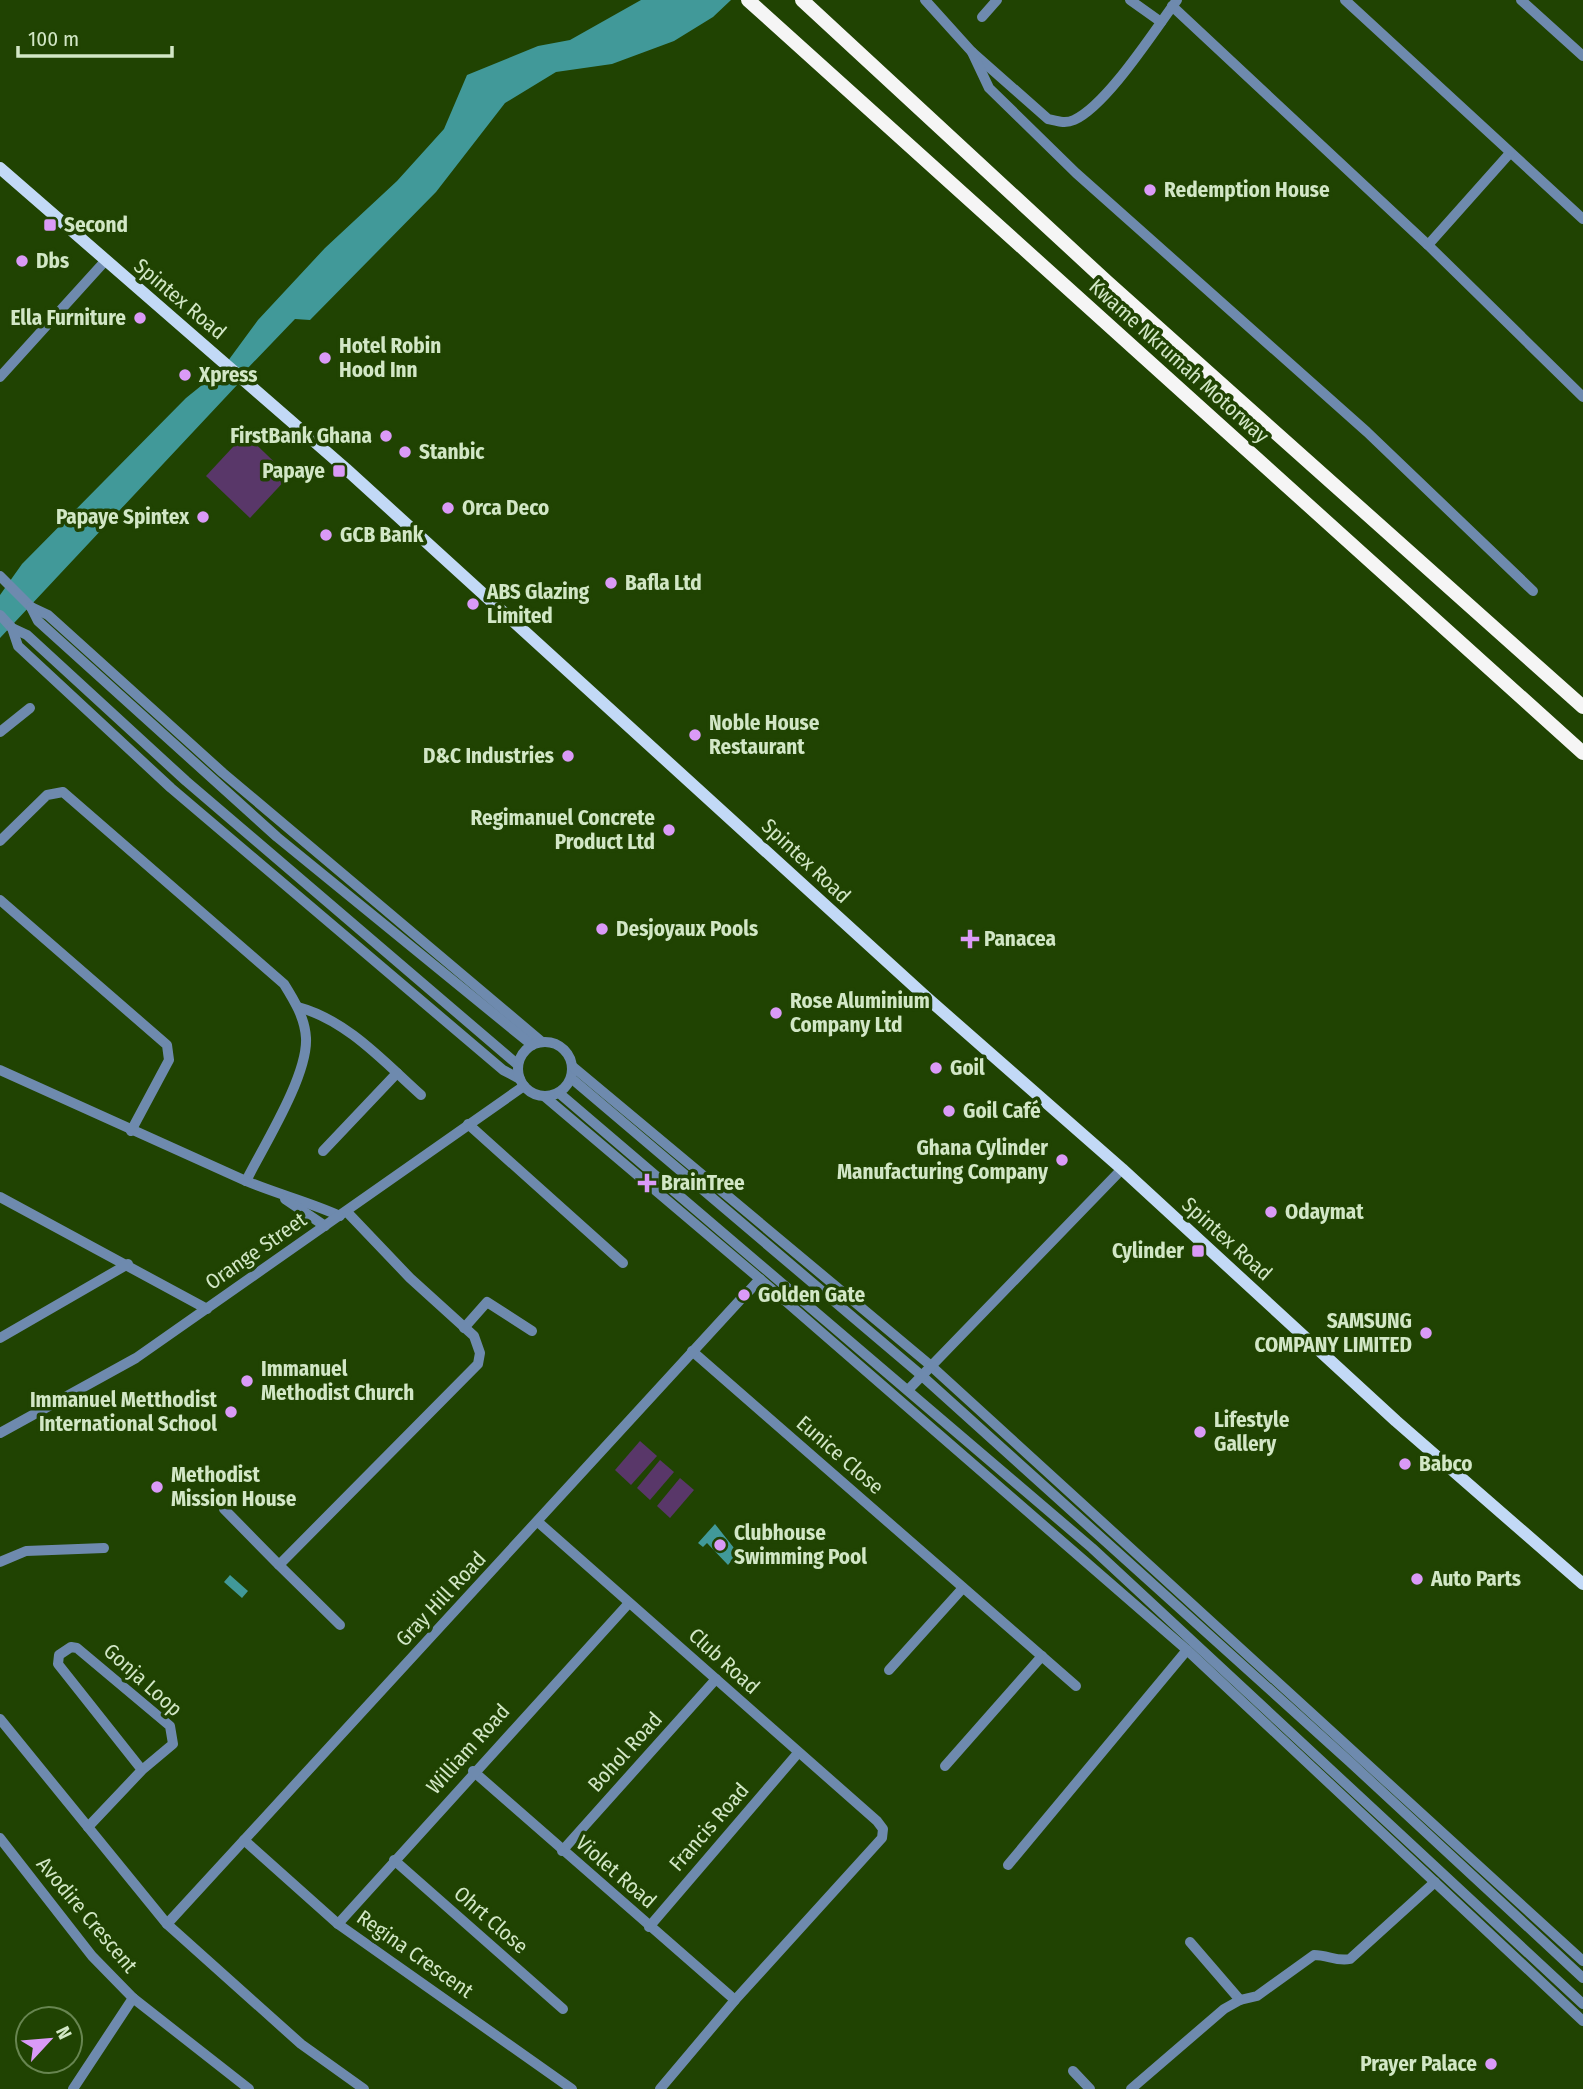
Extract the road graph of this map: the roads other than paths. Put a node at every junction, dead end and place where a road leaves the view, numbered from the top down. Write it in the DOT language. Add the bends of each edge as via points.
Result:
graph roads {
  1 [pos="748,0"];
  2 [pos="802,0"];
  3 [pos="925,0"];
  4 [pos="997,0"];
  5 [pos="1130,0"];
  6 [pos="1345,0"];
  7 [pos="1521,0"];
  8 [pos="1175,3"];
  9 [pos="982,17"];
  10 [pos="1161,22"];
  11 [pos="972,52"];
  12 [pos="1583,56"];
  13 [pos="1510,153"];
  14 [pos="0,168"];
  15 [pos="1583,219"];
  16 [pos="1428,245"];
  17 [pos="106,260"];
  18 [pos="0,377"];
  19 [pos="1583,397"];
  20 [pos="1,577"];
  21 [pos="1533,591"];
  22 [pos="0,615"];
  23 [pos="12,628"];
  24 [pos="1583,707"];
  25 [pos="30,708"];
  26 [pos="0,732"];
  27 [pos="1583,753"];
  28 [pos="0,841"];
  29 [pos="0,900"];
  30 [pos="298,1007"];
  31 [pos="537,1043"];
  32 [pos="518,1065"];
  33 [pos="572,1066"];
  34 [pos="0,1070"];
  35 [pos="397,1073"];
  36 [pos="571,1078"];
  37 [pos="522,1082"];
  38 [pos="559,1093"];
  39 [pos="421,1095"];
  40 [pos="544,1096"];
  41 [pos="468,1124"];
  42 [pos="131,1131"];
  43 [pos="323,1151"];
  44 [pos="1122,1169"];
  45 [pos="246,1181"];
  46 [pos="278,1195"];
  47 [pos="0,1197"];
  48 [pos="343,1214"];
  49 [pos="325,1226"];
  50 [pos="623,1263"];
  51 [pos="128,1264"];
  52 [pos="760,1279"];
  53 [pos="206,1309"];
  54 [pos="464,1328"];
  55 [pos="532,1331"];
  56 [pos="0,1338"];
  57 [pos="692,1351"];
  58 [pos="930,1365"];
  59 [pos="921,1375"];
  60 [pos="909,1389"];
  61 [pos="0,1433"];
  62 [pos="224,1509"];
  63 [pos="538,1522"];
  64 [pos="104,1548"];
  65 [pos="0,1562"];
  66 [pos="279,1565"];
  67 [pos="1583,1584"];
  68 [pos="962,1589"];
  69 [pos="629,1603"];
  70 [pos="340,1625"];
  71 [pos="1187,1650"];
  72 [pos="1042,1657"];
  73 [pos="889,1670"];
  74 [pos="716,1679"];
  75 [pos="1076,1686"];
  76 [pos="0,1719"];
  77 [pos="4,1732"];
  78 [pos="798,1753"];
  79 [pos="945,1766"];
  80 [pos="142,1770"];
  81 [pos="473,1772"];
  82 [pos="88,1827"];
  83 [pos="0,1839"];
  84 [pos="244,1840"];
  85 [pos="562,1851"];
  86 [pos="394,1860"];
  87 [pos="1008,1865"];
  88 [pos="1435,1882"];
  89 [pos="166,1924"];
  90 [pos="338,1924"];
  91 [pos="649,1927"];
  92 [pos="1190,1942"];
  93 [pos="1583,1961"];
  94 [pos="1583,1978"];
  95 [pos="133,1998"];
  96 [pos="735,2000"];
  97 [pos="1240,2000"];
  98 [pos="1583,2004"];
  99 [pos="563,2009"];
  100 [pos="1583,2021"];
  101 [pos="1073,2071"];
  102 [pos="73,2089"];
  103 [pos="249,2089"];
  104 [pos="364,2089"];
  105 [pos="572,2089"];
  106 [pos="660,2089"];
  107 [pos="1090,2089"];
  108 [pos="1131,2089"];
  1 -- 27 [label="highway, Kwame Nkrumah Motorway"];
  2 -- 24 [label="highway, Kwame Nkrumah Motorway" via="1107,282"];
  3 -- 11 [label="street"];
  4 -- 9 [label="street"];
  5 -- 10 [label="street"];
  6 -- 13 [label="street"];
  7 -- 12 [label="street"];
  8 -- 10 [label="street"];
  8 -- 16 [label="street"];
  10 -- 11 [label="street" via="1088,110 1073,121 1048,119"];
  11 -- 21 [label="street" via="989,88 1076,173 1367,432"];
  13 -- 15 [label="street"];
  13 -- 16 [label="street"];
  14 -- 17 [label="main road, Spintex Road"];
  16 -- 19 [label="street"];
  17 -- 18 [label="street"];
  17 -- 44 [label="main road, Spintex Road"];
  20 -- 31 [label="street"];
  22 -- 23 [label="street"];
  23 -- 32 [label="street" via="27,635 186,781"];
  23 -- 37 [label="street" via="18,646 172,789"];
  25 -- 26 [label="street"];
  28 -- 30 [label="street" via="47,795 63,792 284,984"];
  29 -- 42 [label="street" via="167,1045 169,1060"];
  30 -- 35 [label="street" via="321,1013"];
  30 -- 45 [label="street" via="306,1038 302,1064"];
  31 -- 32 [label="street"];
  31 -- 33 [label="street" via="554,1043 565,1049"];
  32 -- 37 [label="street"];
  33 -- 36 [label="street"];
  33 -- 58 [label="street"];
  34 -- 42 [label="street"];
  35 -- 39 [label="street"];
  35 -- 43 [label="street"];
  36 -- 38 [label="street"];
  36 -- 59 [label="street"];
  37 -- 40 [label="street"];
  37 -- 41 [label="street, Orange Street"];
  38 -- 40 [label="street"];
  38 -- 60 [label="street"];
  40 -- 52 [label="street"];
  41 -- 48 [label="street, Orange Street"];
  41 -- 50 [label="street"];
  42 -- 45 [label="street"];
  44 -- 58 [label="street"];
  44 -- 67 [label="main road, Spintex Road" via="1396,1421"];
  45 -- 46 [label="street"];
  46 -- 48 [label="street"];
  46 -- 49 [label="street"];
  47 -- 51 [label="street"];
  48 -- 49 [label="street, Orange Street"];
  48 -- 54 [label="street"];
  49 -- 53 [label="street, Orange Street"];
  51 -- 53 [label="street"];
  51 -- 56 [label="street"];
  52 -- 57 [label="street, Gray Hill Road"];
  52 -- 71 [label="street"];
  53 -- 61 [label="street, Orange Street" via="136,1359"];
  54 -- 55 [label="street" via="487,1302"];
  54 -- 66 [label="street" via="477,1344 478,1364"];
  57 -- 63 [label="street, Gray Hill Road"];
  57 -- 68 [label="street, Eunice Close"];
  58 -- 59 [label="street"];
  58 -- 93 [label="street"];
  59 -- 60 [label="street"];
  59 -- 94 [label="street"];
  60 -- 98 [label="street" via="1092,1548"];
  62 -- 66 [label="street"];
  63 -- 69 [label="street, Club Road"];
  63 -- 84 [label="street, Gray Hill Road"];
  64 -- 65 [label="street" via="26,1551"];
  66 -- 70 [label="street"];
  68 -- 72 [label="street, Eunice Close"];
  68 -- 73 [label="street"];
  69 -- 74 [label="street, Club Road"];
  69 -- 81 [label="street, William Road"];
  71 -- 87 [label="street"];
  71 -- 88 [label="street"];
  72 -- 75 [label="street, Eunice Close"];
  72 -- 79 [label="street"];
  74 -- 78 [label="street, Club Road"];
  74 -- 85 [label="street, Bohol Road"];
  76 -- 77 [label="street"];
  77 -- 82 [label="street"];
  78 -- 91 [label="street, Francis Road"];
  78 -- 96 [label="street, Club Road" via="883,1829 882,1838"];
  80 -- 80 [label="street, Gonja Loop" via="58,1664 64,1651 77,1648 170,1726 173,1744"];
  80 -- 82 [label="street, Gonja Loop"];
  81 -- 85 [label="street, Violet Road"];
  81 -- 86 [label="street, William Road"];
  82 -- 89 [label="street"];
  83 -- 95 [label="street, Avodire Crescent" via="92,1956"];
  84 -- 89 [label="street, Gray Hill Road"];
  84 -- 90 [label="street, Regina Crescent"];
  85 -- 91 [label="street, Violet Road"];
  86 -- 90 [label="street, William Road"];
  86 -- 99 [label="street, Ohrt Close"];
  88 -- 97 [label="street" via="1350,1959 1314,1955 1257,1996"];
  88 -- 100 [label="street"];
  89 -- 104 [label="street" via="301,2044"];
  90 -- 105 [label="street, Regina Crescent"];
  91 -- 96 [label="street, Violet Road"];
  92 -- 97 [label="street"];
  95 -- 102 [label="street"];
  95 -- 103 [label="street, Avodire Crescent"];
  96 -- 106 [label="street"];
  97 -- 108 [label="street"];
  101 -- 107 [label="street"];
}
